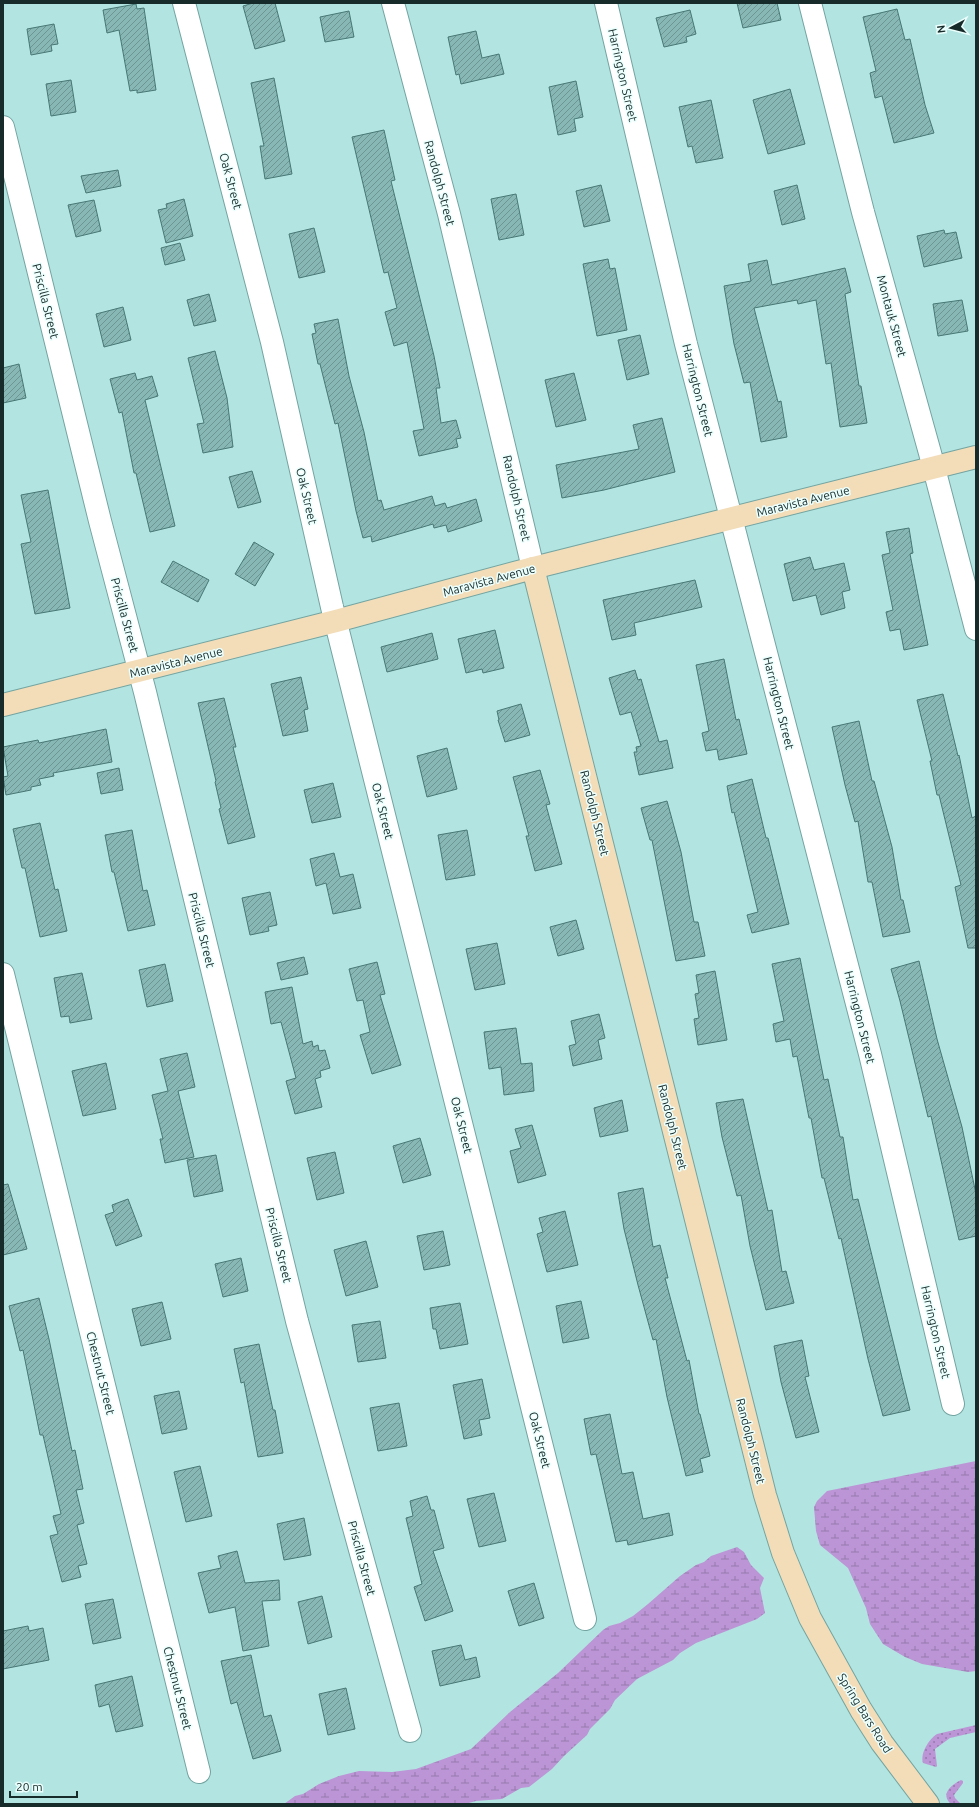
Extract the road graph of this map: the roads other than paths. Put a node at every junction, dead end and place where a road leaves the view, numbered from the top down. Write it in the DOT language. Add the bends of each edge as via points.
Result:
graph roads {
  1 [pos="184,3"];
  2 [pos="393,3"];
  3 [pos="606,3"];
  4 [pos="810,3"];
  5 [pos="3,127"];
  6 [pos="976,457"];
  7 [pos="934,468"];
  8 [pos="731,519"];
  9 [pos="533,568"];
  10 [pos="336,621"];
  11 [pos="976,629"];
  12 [pos="140,671"];
  13 [pos="3,705"];
  14 [pos="3,974"];
  15 [pos="953,1404"];
  16 [pos="810,1618"];
  17 [pos="585,1619"];
  18 [pos="410,1731"];
  19 [pos="199,1772"];
  20 [pos="928,1804"];
  1 -- 10 [label="street, Oak Street" via="272,342"];
  2 -- 9 [label="street, Randolph Street" via="449,214"];
  3 -- 8 [label="street, Harrington Street" via="686,344"];
  4 -- 7 [label="street, Montauk Street" via="828,81"];
  5 -- 12 [label="street, Priscilla Street" via="100,521"];
  6 -- 7 [label="street, Maravista Avenue"];
  7 -- 8 [label="street, Maravista Avenue"];
  7 -- 11 [label="street, Montauk Street"];
  8 -- 9 [label="street, Maravista Avenue"];
  8 -- 15 [label="street, Harrington Street" via="870,1054"];
  9 -- 10 [label="street, Maravista Avenue"];
  9 -- 16 [label="street, Randolph Street" via="765,1495 783,1553"];
  10 -- 12 [label="street, Maravista Avenue"];
  10 -- 17 [label="street, Oak Street"];
  12 -- 13 [label="street, Maravista Avenue"];
  12 -- 18 [label="street, Priscilla Street" via="297,1321"];
  14 -- 19 [label="street, Chestnut Street"];
  16 -- 20 [label="street, Spring Bars Road" via="861,1710 882,1743"];
}
